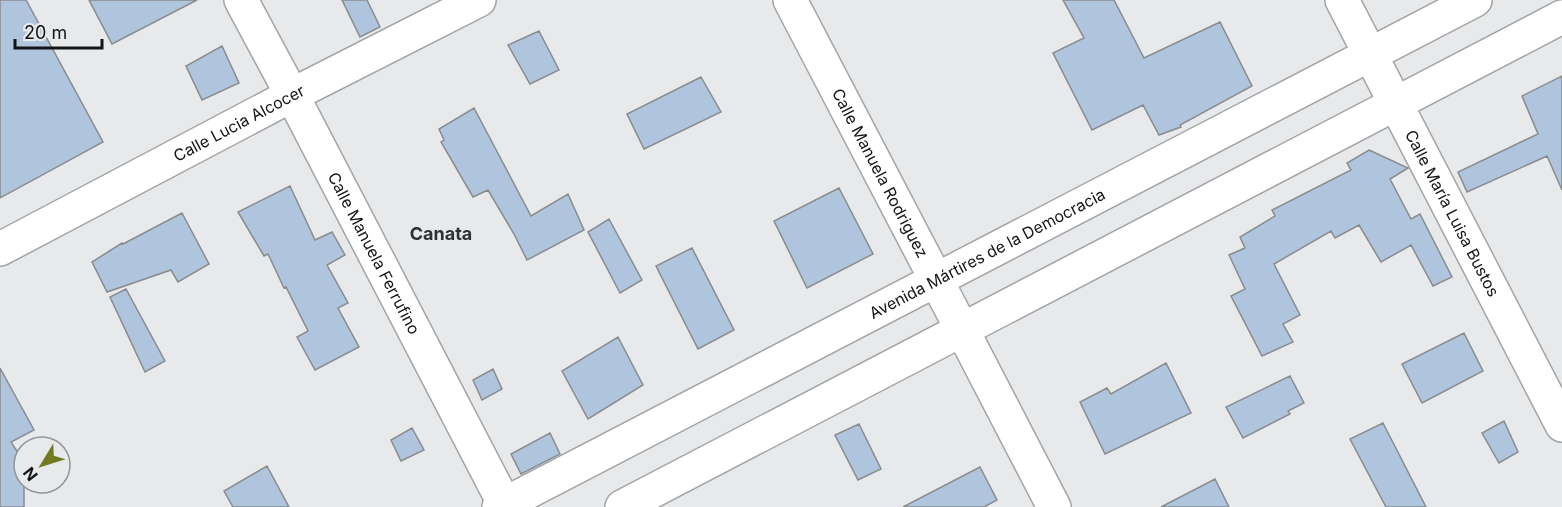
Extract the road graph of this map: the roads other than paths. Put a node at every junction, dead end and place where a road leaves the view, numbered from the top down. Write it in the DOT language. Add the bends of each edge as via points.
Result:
graph roads {
  1 [pos="241,0"];
  2 [pos="478,0"];
  3 [pos="790,0"];
  4 [pos="1342,0"];
  5 [pos="1475,0"];
  6 [pos="1562,17"];
  7 [pos="1372,54"];
  8 [pos="292,95"];
  9 [pos="1395,104"];
  10 [pos="0,249"];
  11 [pos="937,281"];
  12 [pos="961,329"];
  13 [pos="1562,425"];
  14 [pos="504,506"];
  15 [pos="622,507"];
  16 [pos="1053,507"];
  1 -- 8 [label="street, Calle Manuela Ferrufino"];
  2 -- 8 [label="street, Calle Lucia Alcocer"];
  3 -- 11 [label="street, Calle Manuela Rodriguez"];
  4 -- 7 [label="street, Calle María Luisa Bustos"];
  5 -- 7 [label="street, Avenida Mártires de la Democracia"];
  6 -- 9 [label="street"];
  7 -- 9 [label="street, Calle María Luisa Bustos"];
  7 -- 11 [label="street, Avenida Mártires de la Democracia"];
  8 -- 10 [label="street, Calle Lucia Alcocer"];
  8 -- 14 [label="street, Calle Manuela Ferrufino"];
  9 -- 12 [label="street"];
  9 -- 13 [label="street, Calle María Luisa Bustos"];
  11 -- 12 [label="street, Calle Manuela Rodriguez"];
  11 -- 14 [label="street, Avenida Mártires de la Democracia"];
  12 -- 15 [label="street"];
  12 -- 16 [label="street, Calle Manuela Rodriguez"];
}
